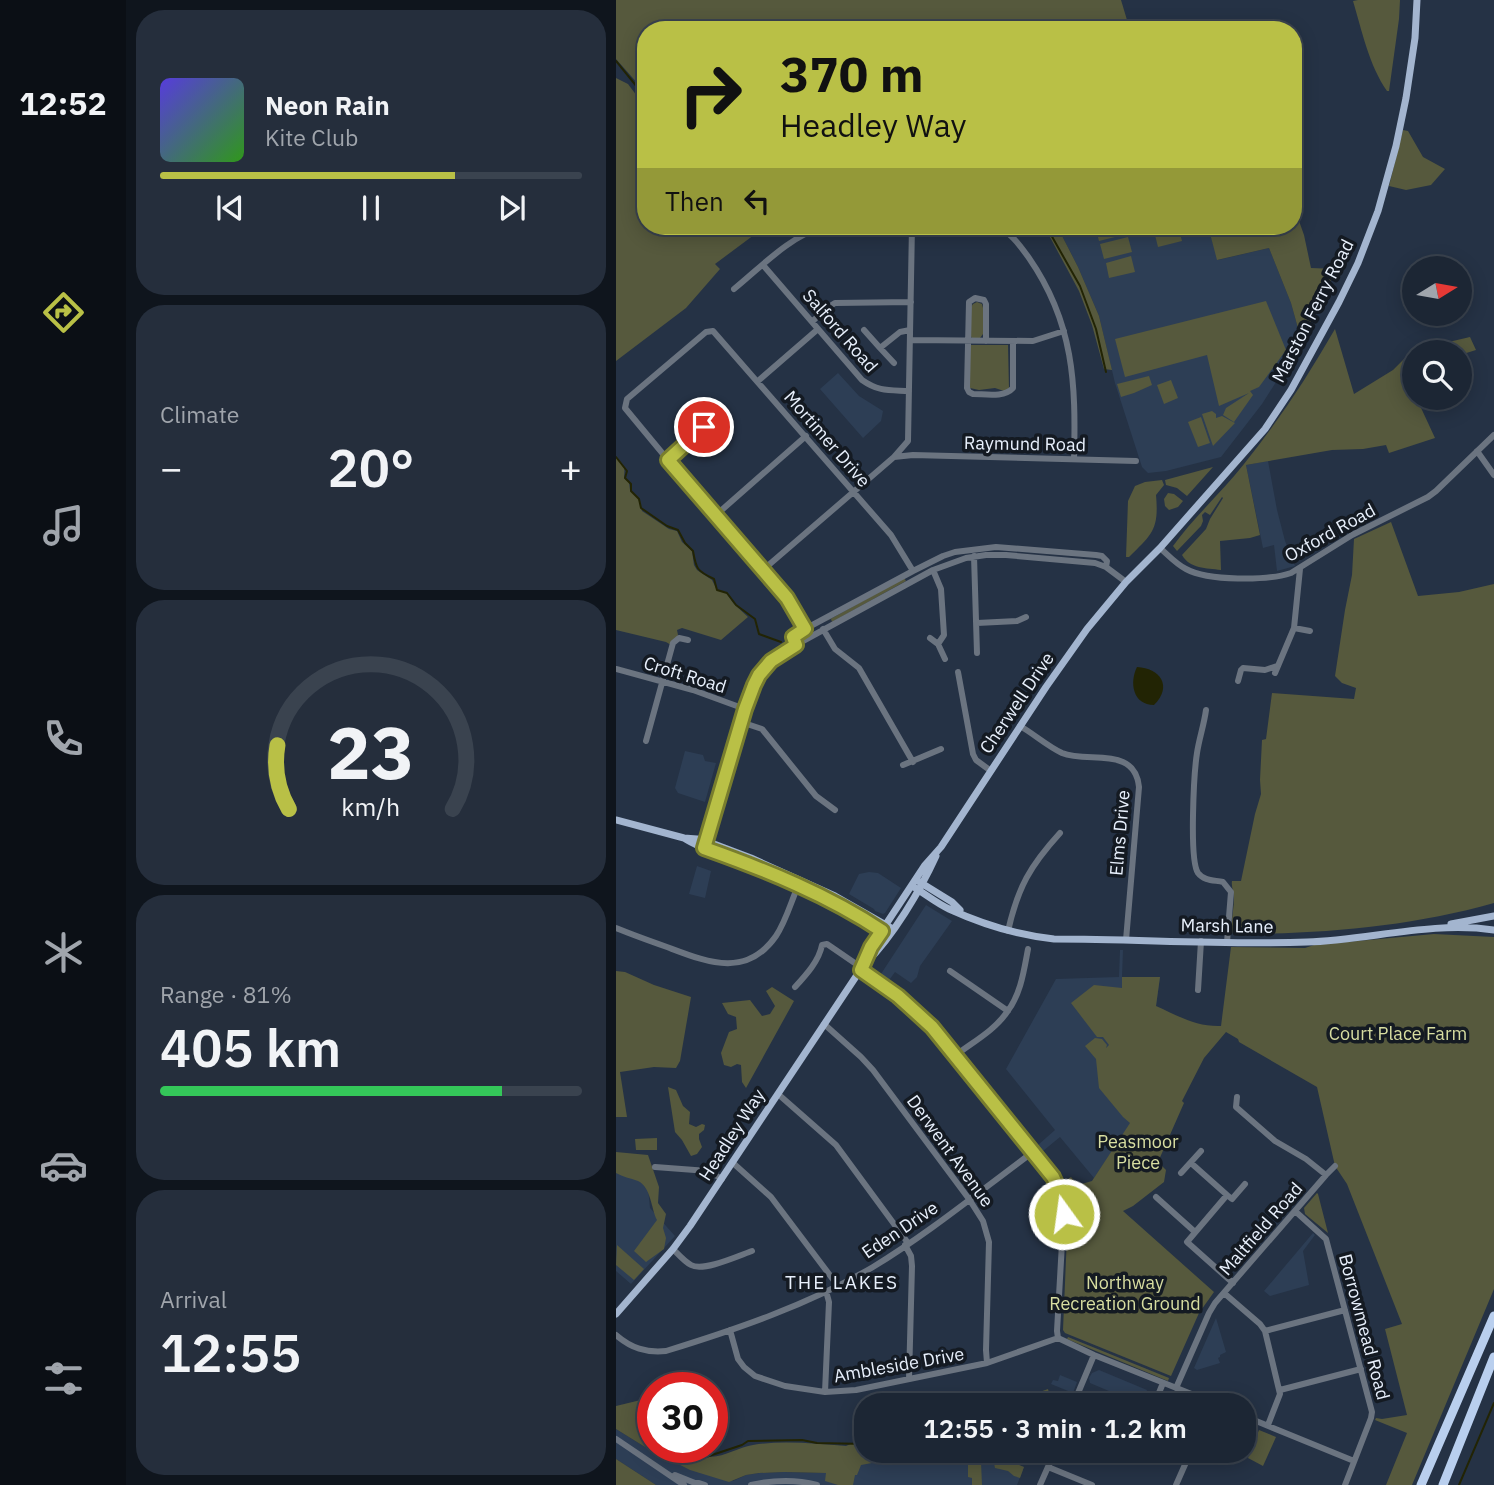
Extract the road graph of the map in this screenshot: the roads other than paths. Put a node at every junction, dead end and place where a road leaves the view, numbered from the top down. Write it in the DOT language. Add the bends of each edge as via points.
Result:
graph roads {
  1 [pos="1417,0"];
  2 [pos="803,235"];
  3 [pos="912,235"];
  4 [pos="1010,235"];
  5 [pos="763,265"];
  6 [pos="734,289"];
  7 [pos="911,302"];
  8 [pos="812,322"];
  9 [pos="818,329"];
  10 [pos="864,330"];
  11 [pos="910,330"];
  12 [pos="1064,331"];
  13 [pos="910,340"];
  14 [pos="968,341"];
  15 [pos="986,341"];
  16 [pos="1013,342"];
  17 [pos="880,348"];
  18 [pos="894,363"];
  19 [pos="758,381"];
  20 [pos="909,391"];
  21 [pos="704,427"];
  22 [pos="1494,435"];
  23 [pos="806,436"];
  24 [pos="908,441"];
  25 [pos="1477,451"];
  26 [pos="914,455"];
  27 [pos="894,457"];
  28 [pos="1074,459"];
  29 [pos="668,460"];
  30 [pos="1136,461"];
  31 [pos="1494,475"];
  32 [pos="853,491"];
  33 [pos="716,515"];
  34 [pos="1160,548"];
  35 [pos="956,556"];
  36 [pos="974,556"];
  37 [pos="1106,567"];
  38 [pos="764,569"];
  39 [pos="1300,569"];
  40 [pos="933,570"];
  41 [pos="913,571"];
  42 [pos="1126,582"];
  43 [pos="1026,617"];
  44 [pos="977,623"];
  45 [pos="1294,628"];
  46 [pos="805,629"];
  47 [pos="823,629"];
  48 [pos="1310,631"];
  49 [pos="930,638"];
  50 [pos="688,640"];
  51 [pos="938,644"];
  52 [pos="796,645"];
  53 [pos="977,653"];
  54 [pos="945,659"];
  55 [pos="616,669"];
  56 [pos="958,672"];
  57 [pos="663,681"];
  58 [pos="1238,681"];
  59 [pos="745,709"];
  60 [pos="1206,710"];
  61 [pos="741,722"];
  62 [pos="1020,726"];
  63 [pos="646,741"];
  64 [pos="941,749"];
  65 [pos="913,762"];
  66 [pos="903,765"];
  67 [pos="990,771"];
  68 [pos="835,810"];
  69 [pos="616,820"];
  70 [pos="1060,833"];
  71 [pos="705,845"];
  72 [pos="941,847"];
  73 [pos="786,877"];
  74 [pos="917,885"];
  75 [pos="799,886"];
  76 [pos="836,900"];
  77 [pos="1494,916"];
  78 [pos="616,928"];
  79 [pos="1436,928"];
  80 [pos="889,929"];
  81 [pos="1494,930"];
  82 [pos="1008,931"];
  83 [pos="1126,940"];
  84 [pos="1201,941"];
  85 [pos="1227,942"];
  86 [pos="1028,948"];
  87 [pos="862,968"];
  88 [pos="950,971"];
  89 [pos="795,987"];
  90 [pos="1198,990"];
  91 [pos="1008,1011"];
  92 [pos="824,1024"];
  93 [pos="956,1055"];
  94 [pos="778,1094"];
  95 [pos="1237,1097"];
  96 [pos="1201,1151"];
  97 [pos="1032,1152"];
  98 [pos="733,1163"];
  99 [pos="1191,1163"];
  100 [pos="1335,1166"];
  101 [pos="654,1167"];
  102 [pos="1181,1173"];
  103 [pos="1326,1175"];
  104 [pos="722,1179"];
  105 [pos="1245,1184"];
  106 [pos="1156,1197"];
  107 [pos="1230,1197"];
  108 [pos="969,1199"];
  109 [pos="1227,1207"];
  110 [pos="1296,1211"];
  111 [pos="1195,1232"];
  112 [pos="907,1244"];
  113 [pos="673,1249"];
  114 [pos="752,1251"];
  115 [pos="1233,1283"];
  116 [pos="838,1286"];
  117 [pos="826,1291"];
  118 [pos="1224,1293"];
  119 [pos="1345,1310"];
  120 [pos="616,1314"];
  121 [pos="1494,1316"];
  122 [pos="730,1330"];
  123 [pos="1265,1331"];
  124 [pos="616,1335"];
  125 [pos="1058,1339"];
  126 [pos="1094,1355"];
  127 [pos="1494,1357"];
  128 [pos="987,1363"];
  129 [pos="1361,1370"];
  130 [pos="909,1379"];
  131 [pos="1163,1383"];
  132 [pos="1176,1388"];
  133 [pos="1280,1390"];
  134 [pos="825,1392"];
  135 [pos="1078,1393"];
  136 [pos="1159,1393"];
  137 [pos="1187,1393"];
  138 [pos="1256,1420"];
  139 [pos="1268,1425"];
  140 [pos="616,1439"];
  141 [pos="1354,1461"];
  142 [pos="1049,1463"];
  143 [pos="1186,1463"];
  144 [pos="1048,1466"];
  145 [pos="666,1472"];
  146 [pos="694,1484"];
  147 [pos="684,1485"];
  148 [pos="705,1485"];
  149 [pos="751,1485"];
  150 [pos="817,1485"];
  151 [pos="1040,1485"];
  152 [pos="1092,1485"];
  153 [pos="1176,1485"];
  154 [pos="1345,1485"];
  155 [pos="1421,1485"];
  156 [pos="1443,1485"];
  1 -- 34 [label="main road, Marston Ferry Road" via="1400,129 1385,190 1358,263 1292,390 1265,429"];
  2 -- 5 [label="street"];
  3 -- 7 [label="street"];
  4 -- 12 [label="street" via="1036,268"];
  5 -- 6 [label="street"];
  5 -- 8 [label="street, Salford Road"];
  7 -- 8 [label="street" via="835,303"];
  7 -- 11 [label="street"];
  8 -- 9 [label="street, Salford Road"];
  9 -- 19 [label="street"];
  9 -- 20 [label="street, Salford Road" via="872,387"];
  10 -- 17 [label="street"];
  11 -- 13 [label="street"];
  11 -- 17 [label="street"];
  12 -- 16 [label="street"];
  12 -- 28 [label="street" via="1074,379"];
  13 -- 14 [label="street"];
  13 -- 20 [label="street"];
  14 -- 15 [label="street"];
  14 -- 15 [label="street" via="969,302 975,298 986,304"];
  14 -- 16 [label="street" via="967,387 972,394 1011,391"];
  15 -- 16 [label="street"];
  17 -- 18 [label="street"];
  19 -- 23 [label="street, Mortimer Drive"];
  19 -- 29 [label="street, Mortimer Drive" via="713,331 706,332 627,399 626,411"];
  20 -- 24 [label="street"];
  21 -- 29 [label="street"];
  22 -- 25 [label="street, Oxford Road"];
  23 -- 32 [label="street, Mortimer Drive"];
  23 -- 33 [label="street"];
  24 -- 26 [label="street"];
  24 -- 27 [label="street"];
  25 -- 31 [label="street"];
  25 -- 39 [label="street, Oxford Road" via="1428,498 1352,535"];
  26 -- 27 [label="street, Raymund Road"];
  26 -- 28 [label="street, Raymund Road"];
  27 -- 32 [label="street"];
  28 -- 30 [label="street, Raymund Road"];
  29 -- 33 [label="street"];
  32 -- 38 [label="street"];
  32 -- 41 [label="street, Mortimer Drive" via="891,535"];
  33 -- 38 [label="street"];
  34 -- 39 [label="street, Oxford Road" via="1185,569 1217,577 1282,576"];
  34 -- 42 [label="main road, Marston Ferry Road"];
  35 -- 36 [label="street"];
  35 -- 37 [label="street" via="996,547 1096,555 1104,557"];
  35 -- 40 [label="street"];
  35 -- 41 [label="street" via="943,556"];
  36 -- 37 [label="street" via="1068,559"];
  36 -- 44 [label="street"];
  37 -- 42 [label="street"];
  38 -- 46 [label="street"];
  39 -- 45 [label="street"];
  40 -- 47 [label="street"];
  40 -- 51 [label="street" via="941,589 944,635"];
  41 -- 46 [label="street"];
  42 -- 62 [label="main road, Cherwell Drive" via="1080,638"];
  43 -- 44 [label="street"];
  44 -- 53 [label="street"];
  45 -- 48 [label="street"];
  45 -- 58 [label="street" via="1276,670 1243,668"];
  46 -- 52 [label="street" via="793,637"];
  47 -- 52 [label="street"];
  47 -- 65 [label="street" via="835,649 859,668"];
  49 -- 51 [label="street"];
  50 -- 57 [label="street" via="679,638 674,643"];
  51 -- 54 [label="street"];
  52 -- 59 [label="street" via="763,670"];
  55 -- 57 [label="street, Croft Road"];
  56 -- 67 [label="street" via="973,754"];
  57 -- 59 [label="street, Croft Road"];
  57 -- 63 [label="street"];
  59 -- 61 [label="street"];
  60 -- 85 [label="street" via="1196,760 1194,858 1201,876 1223,882 1231,892"];
  61 -- 68 [label="street" via="762,729 816,796"];
  61 -- 71 [label="street"];
  62 -- 67 [label="main road, Cherwell Drive"];
  62 -- 83 [label="street, Elms Drive" via="1061,752 1122,761 1136,775 1139,787"];
  64 -- 65 [label="street"];
  65 -- 66 [label="street"];
  67 -- 72 [label="main road, Cherwell Drive"];
  69 -- 71 [label="main road" via="684,838 695,846"];
  70 -- 82 [label="street" via="1023,882"];
  71 -- 73 [label="main road"];
  72 -- 74 [label="main road, Cherwell Drive"];
  72 -- 74 [label="main road, Cherwell Drive" via="925,865"];
  73 -- 75 [label="main road"];
  73 -- 76 [label="main road"];
  74 -- 80 [label="main road, Cherwell Drive"];
  74 -- 82 [label="main road, Marsh Lane" via="948,909"];
  75 -- 76 [label="main road"];
  75 -- 78 [label="street" via="775,937 753,957 738,962 700,960"];
  76 -- 80 [label="main road"];
  77 -- 79 [label="main road"];
  79 -- 81 [label="main road, Marsh Lane"];
  79 -- 85 [label="main road, Marsh Lane" via="1328,941"];
  80 -- 87 [label="main road, Headley Way" via="871,947"];
  82 -- 83 [label="main road, Marsh Lane" via="1055,939"];
  83 -- 84 [label="main road, Marsh Lane"];
  84 -- 85 [label="main road, Marsh Lane"];
  84 -- 90 [label="street"];
  86 -- 91 [label="street" via="1019,989"];
  87 -- 89 [label="street" via="824,944"];
  87 -- 92 [label="main road, Headley Way"];
  87 -- 93 [label="street" via="914,1009"];
  88 -- 91 [label="street"];
  91 -- 93 [label="street"];
  92 -- 94 [label="main road, Headley Way"];
  92 -- 108 [label="street, Derwent Avenue" via="867,1063"];
  93 -- 97 [label="street"];
  94 -- 98 [label="main road, Headley Way"];
  94 -- 112 [label="street" via="835,1145"];
  95 -- 103 [label="street" via="1236,1107 1245,1115"];
  96 -- 99 [label="street"];
  97 -- 108 [label="street, Eden Drive"];
  97 -- 125 [label="street" via="1053,1177 1064,1208"];
  98 -- 104 [label="main road, Headley Way"];
  98 -- 116 [label="street" via="771,1197"];
  99 -- 102 [label="street"];
  99 -- 107 [label="street"];
  100 -- 103 [label="street, Maltfield Road"];
  101 -- 104 [label="street" via="708,1171"];
  103 -- 110 [label="street, Maltfield Road"];
  104 -- 113 [label="main road, Headley Way"];
  105 -- 107 [label="street"];
  106 -- 111 [label="street"];
  107 -- 109 [label="street"];
  107 -- 111 [label="street"];
  108 -- 112 [label="street, Eden Drive"];
  108 -- 128 [label="street, Derwent Avenue" via="989,1242"];
  110 -- 115 [label="street, Maltfield Road"];
  110 -- 119 [label="street, Borrowmead Road" via="1326,1239"];
  111 -- 115 [label="street" via="1187,1242"];
  112 -- 116 [label="street, Eden Drive"];
  112 -- 130 [label="street" via="912,1261"];
  113 -- 114 [label="street" via="696,1267"];
  113 -- 120 [label="main road, Headley Way"];
  115 -- 118 [label="street, Maltfield Road"];
  116 -- 117 [label="street, Eden Drive"];
  117 -- 122 [label="street, Eden Drive"];
  117 -- 134 [label="street"];
  118 -- 123 [label="street"];
  118 -- 132 [label="street, Maltfield Road" via="1209,1313"];
  119 -- 123 [label="street"];
  119 -- 129 [label="street, Borrowmead Road"];
  121 -- 155 [label="highway"];
  122 -- 124 [label="street, Eden Drive" via="658,1352 633,1347"];
  122 -- 134 [label="street, Ambleside Drive" via="738,1359 755,1376"];
  123 -- 133 [label="street"];
  125 -- 126 [label="street"];
  125 -- 128 [label="street, Ambleside Drive"];
  126 -- 131 [label="street"];
  126 -- 135 [label="street"];
  127 -- 156 [label="highway"];
  128 -- 130 [label="street, Ambleside Drive"];
  129 -- 133 [label="street"];
  129 -- 141 [label="street, Borrowmead Road" via="1372,1415"];
  130 -- 134 [label="street, Ambleside Drive"];
  131 -- 132 [label="street"];
  131 -- 136 [label="street"];
  132 -- 137 [label="street"];
  133 -- 139 [label="street"];
  138 -- 139 [label="street"];
  139 -- 141 [label="street"];
  140 -- 145 [label="street"];
  141 -- 154 [label="street, Borrowmead Road"];
  142 -- 144 [label="street"];
  143 -- 153 [label="street"];
  144 -- 151 [label="street"];
  144 -- 152 [label="street"];
  145 -- 146 [label="street"];
  145 -- 147 [label="street"];
  146 -- 148 [label="street"];
  149 -- 150 [label="street" via="773,1481"];
}
